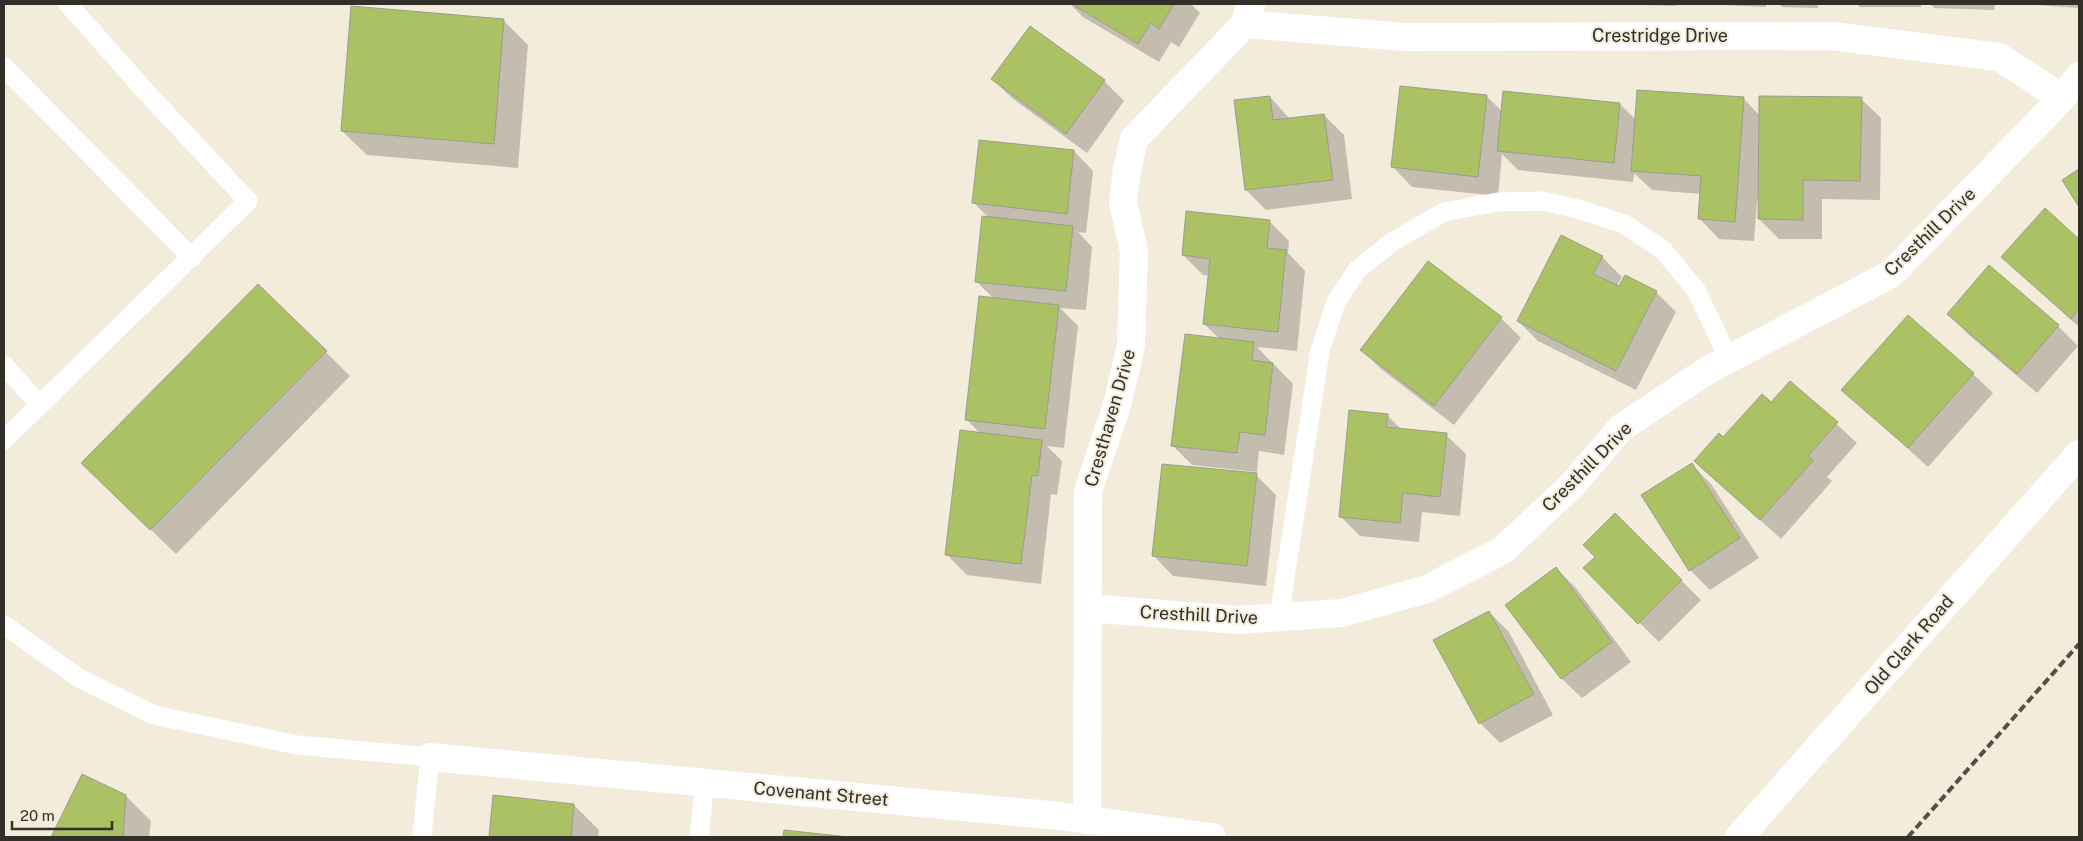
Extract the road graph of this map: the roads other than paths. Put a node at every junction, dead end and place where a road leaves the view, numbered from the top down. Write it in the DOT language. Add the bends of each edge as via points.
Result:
graph roads {
  1 [pos="68,4"];
  2 [pos="1248,14"];
  3 [pos="4,67"];
  4 [pos="2079,76"];
  5 [pos="2062,98"];
  6 [pos="192,258"];
  7 [pos="1729,359"];
  8 [pos="4,365"];
  9 [pos="40,405"];
  10 [pos="4,440"];
  11 [pos="2079,454"];
  12 [pos="1088,608"];
  13 [pos="1279,617"];
  14 [pos="4,625"];
  15 [pos="430,757"];
  16 [pos="705,783"];
  17 [pos="1088,820"];
  18 [pos="422,837"];
  19 [pos="699,837"];
  20 [pos="1212,837"];
  21 [pos="1740,837"];
  1 -- 6 [label="lane" via="248,201"];
  2 -- 5 [label="street, Crestridge Drive" via="1404,37 1832,36 1999,57"];
  2 -- 12 [label="street, Cresthaven Drive" via="1134,139 1123,203 1134,251 1131,346 1088,491"];
  3 -- 6 [label="lane"];
  4 -- 5 [label="street, Cresthill Drive"];
  5 -- 7 [label="street, Cresthill Drive" via="1891,274"];
  6 -- 9 [label="lane"];
  7 -- 13 [label="street, Cresthill Drive" via="1621,428 1572,485 1503,550 1426,589 1342,613"];
  7 -- 13 [label="lane" via="1696,290 1663,250 1624,224 1542,201 1498,202 1444,212 1392,242 1358,270 1336,302 1320,351"];
  8 -- 9 [label="lane"];
  9 -- 10 [label="lane"];
  11 -- 21 [label="street, Old Clark Road"];
  12 -- 13 [label="street, Cresthill Drive" via="1238,620"];
  12 -- 17 [label="street, Cresthaven Drive"];
  14 -- 15 [label="lane" via="80,678 154,715 297,744"];
  15 -- 16 [label="street, Covenant Street"];
  15 -- 18 [label="lane"];
  16 -- 17 [label="street, Covenant Street"];
  16 -- 19 [label="lane"];
  17 -- 20 [label="street, Covenant Street"];
}
